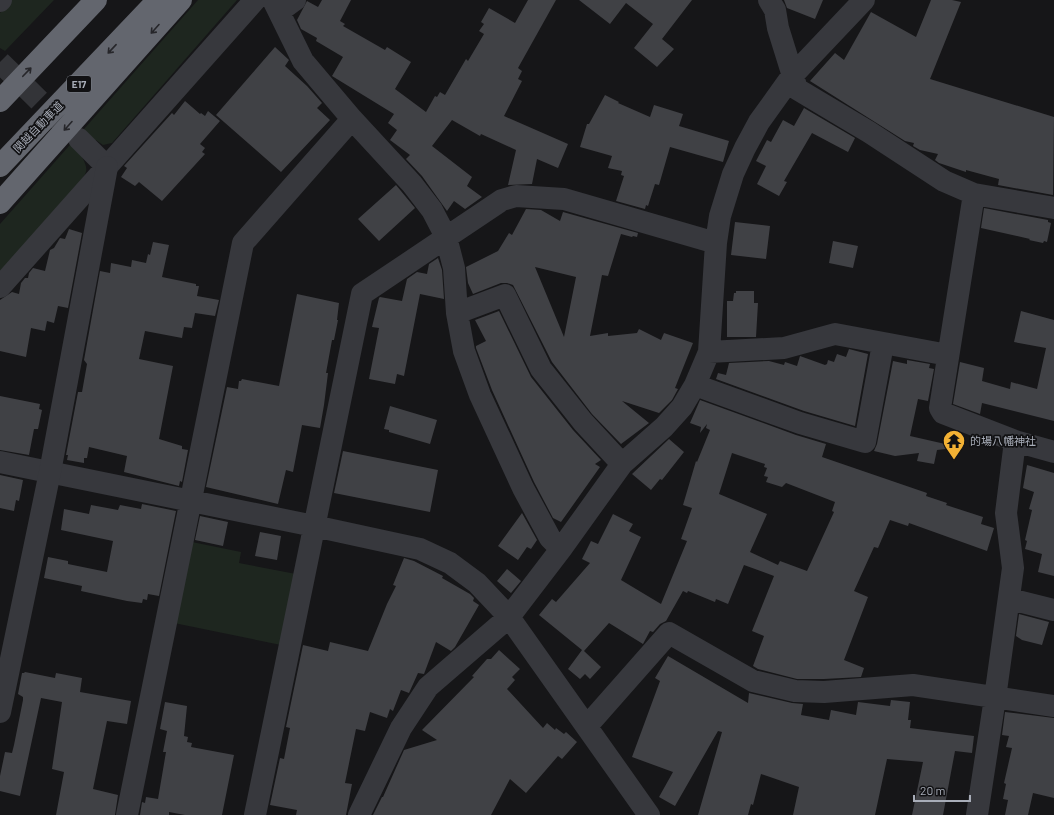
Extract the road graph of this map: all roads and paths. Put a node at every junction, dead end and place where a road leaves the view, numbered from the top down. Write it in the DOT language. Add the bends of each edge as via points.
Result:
graph roads {
  1 [pos="96,0"];
  2 [pos="158,0"];
  3 [pos="181,0"];
  4 [pos="255,0"];
  5 [pos="769,0"];
  6 [pos="864,0"];
  7 [pos="282,4"];
  8 [pos="792,76"];
  9 [pos="0,101"];
  10 [pos="352,119"];
  11 [pos="79,139"];
  12 [pos="0,166"];
  13 [pos="107,167"];
  14 [pos="974,194"];
  15 [pos="0,203"];
  16 [pos="1054,208"];
  17 [pos="446,237"];
  18 [pos="716,243"];
  19 [pos="0,287"];
  20 [pos="458,313"];
  21 [pos="883,344"];
  22 [pos="709,352"];
  23 [pos="948,355"];
  24 [pos="695,385"];
  25 [pos="1016,442"];
  26 [pos="1054,452"];
  27 [pos="0,462"];
  28 [pos="622,464"];
  29 [pos="50,472"];
  30 [pos="191,501"];
  31 [pos="314,526"];
  32 [pos="561,549"];
  33 [pos="1010,599"];
  34 [pos="1054,610"];
  35 [pos="509,617"];
  36 [pos="996,698"];
  37 [pos="1054,706"];
  38 [pos="0,712"];
  39 [pos="587,726"];
  40 [pos="127,815"];
  41 [pos="255,815"];
  42 [pos="359,815"];
  43 [pos="650,815"];
  44 [pos="977,815"];
  9 -- 1 [label="highway, one-way"];
  2 -- 12 [label="highway, 関越自動車道 / E17, one-way"];
  3 -- 15 [label="highway, one-way"];
  4 -- 13 [label="street"];
  5 -- 8 [label="street" via="775,10"];
  6 -- 8 [label="street"];
  7 -- 10 [label="street" via="290,37 303,60"];
  8 -- 14 [label="street" via="797,89 944,181"];
  8 -- 18 [label="street" via="759,122 745,148 727,192"];
  10 -- 17 [label="street" via="412,184 432,210"];
  10 -- 30 [label="street" via="243,243"];
  11 -- 13 [label="street"];
  13 -- 19 [label="street"];
  13 -- 29 [label="street"];
  14 -- 16 [label="street"];
  14 -- 23 [label="street"];
  17 -- 18 [label="street" via="502,200 516,196 564,199"];
  17 -- 20 [label="street" via="454,268"];
  17 -- 31 [label="street" via="362,294"];
  18 -- 22 [label="street"];
  20 -- 28 [label="street" via="505,295 541,369 583,422"];
  20 -- 32 [label="street" via="464,351 480,395 523,488 550,538"];
  21 -- 22 [label="street" via="835,334 784,348"];
  21 -- 23 [label="street"];
  21 -- 24 [label="street" via="865,442 800,423"];
  22 -- 24 [label="street"];
  23 -- 25 [label="street" via="940,408 943,413"];
  24 -- 28 [label="street" via="682,407 664,427"];
  25 -- 26 [label="street"];
  25 -- 33 [label="street" via="1006,513 1013,568"];
  27 -- 29 [label="street"];
  28 -- 32 [label="street"];
  29 -- 30 [label="street"];
  29 -- 38 [label="street"];
  30 -- 31 [label="street"];
  30 -- 40 [label="street"];
  31 -- 35 [label="street" via="420,549 450,562 477,583"];
  31 -- 41 [label="street"];
  32 -- 35 [label="street"];
  33 -- 34 [label="street"];
  33 -- 36 [label="street"];
  35 -- 39 [label="street"];
  35 -- 42 [label="street" via="428,687 401,728"];
  36 -- 37 [label="street"];
  36 -- 39 [label="street" via="913,685 807,693 774,687 753,681 669,634"];
  36 -- 44 [label="street"];
  39 -- 43 [label="street"];
}
